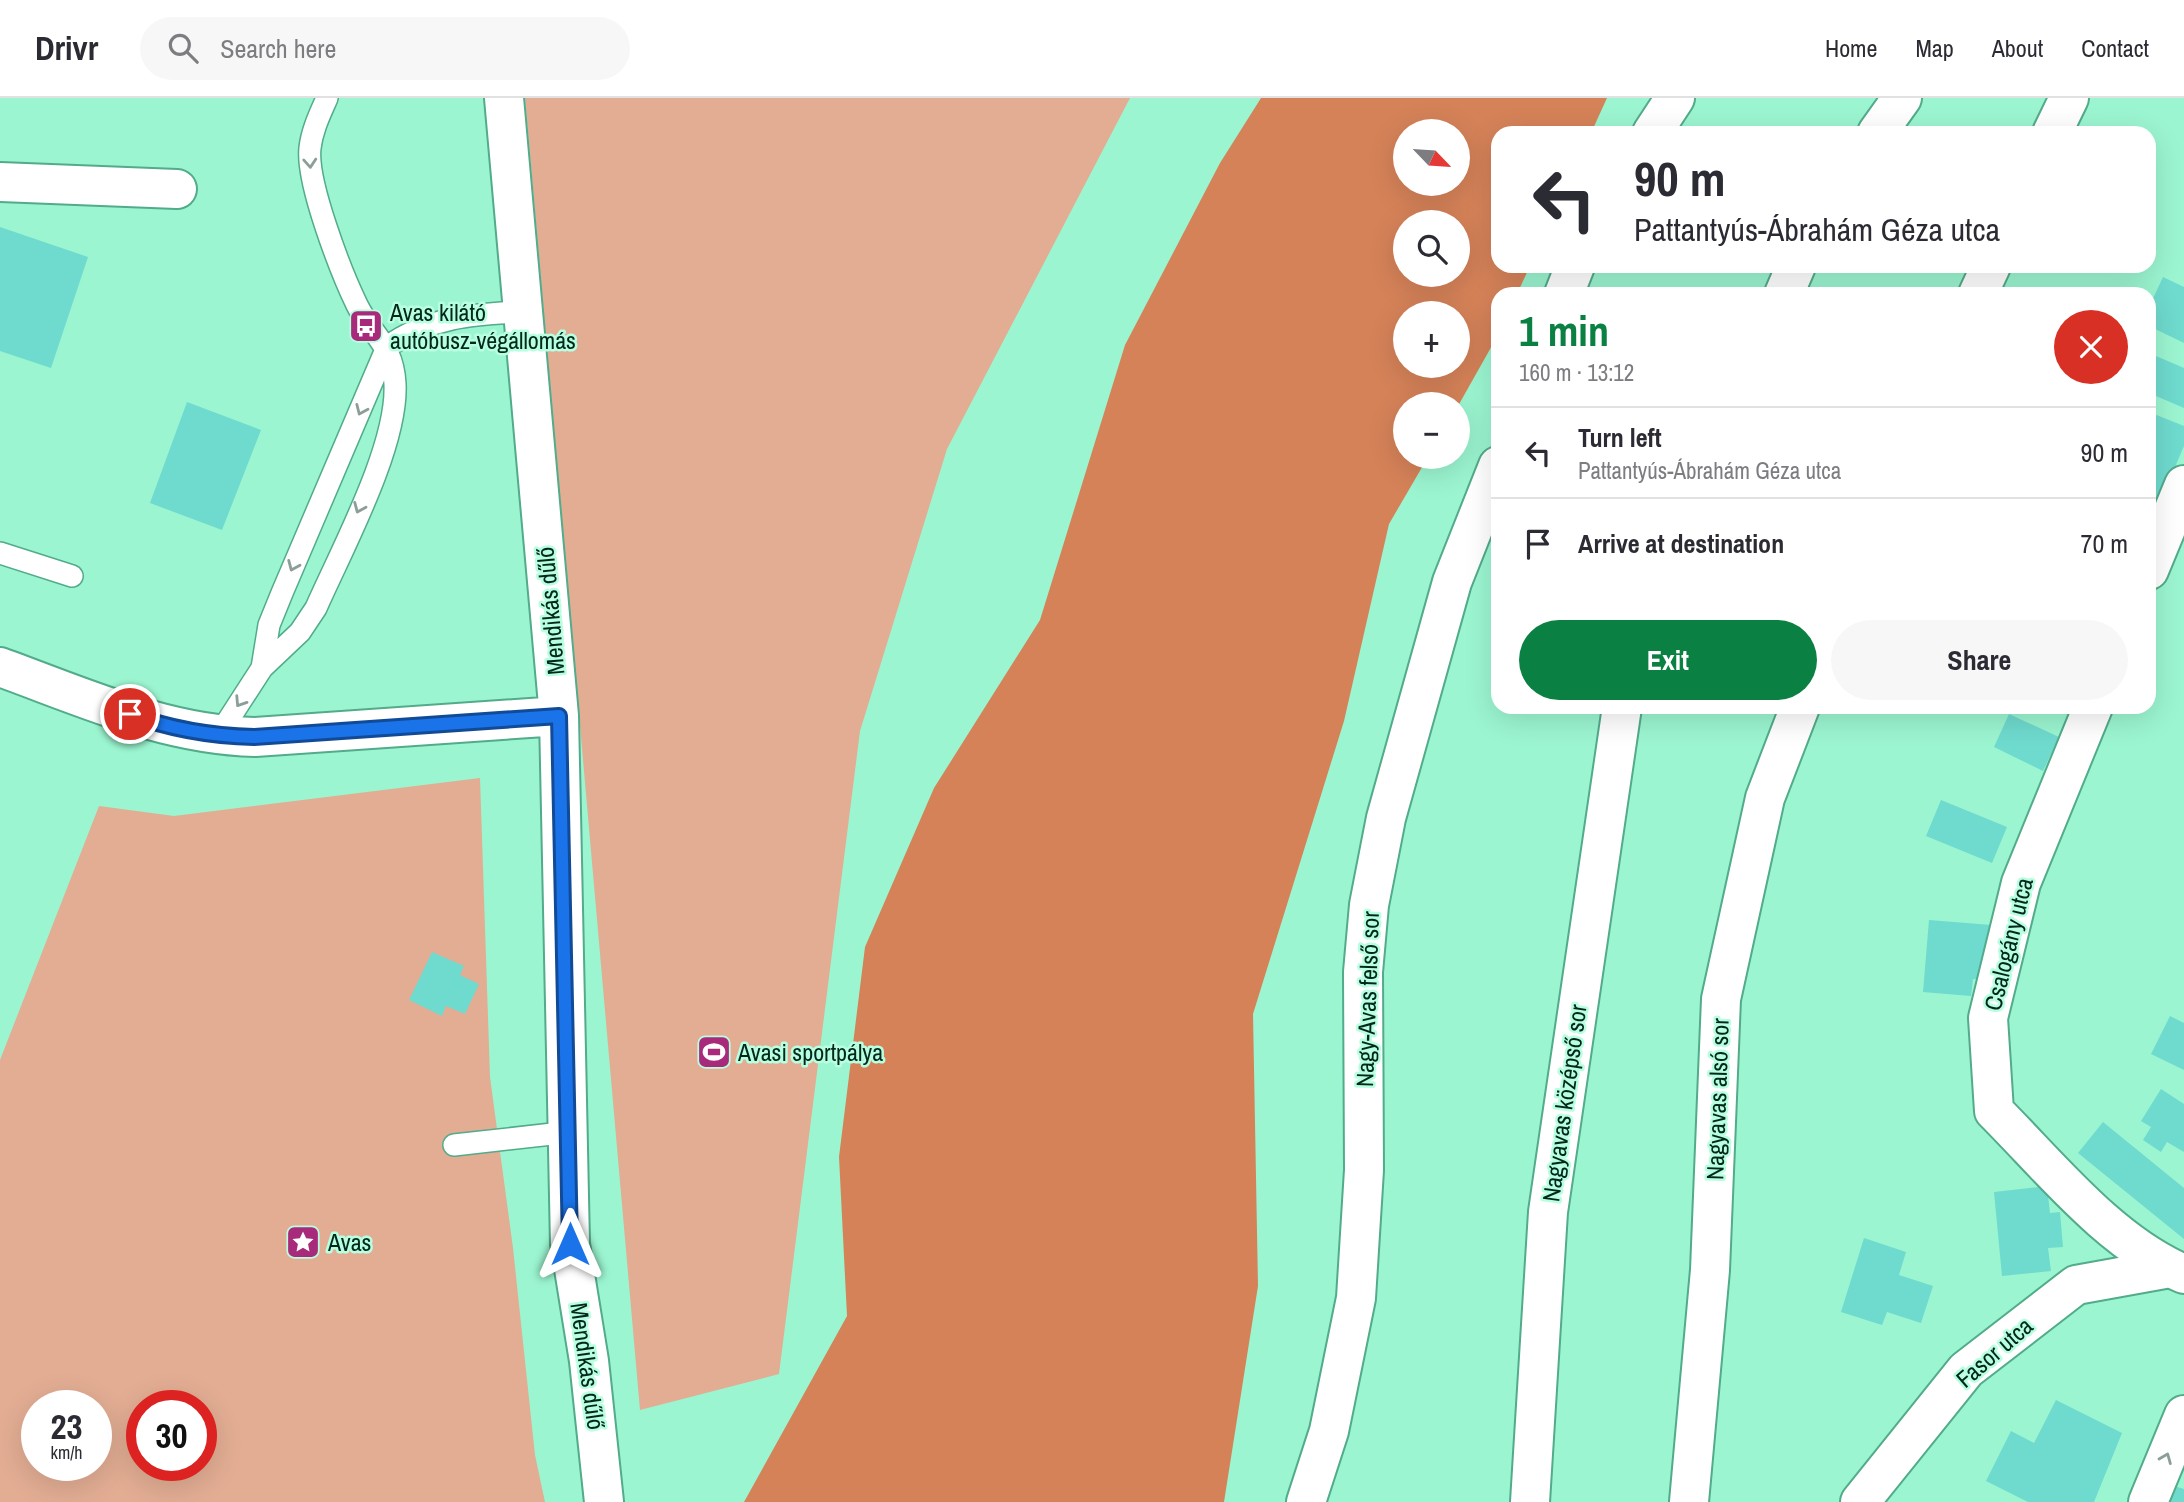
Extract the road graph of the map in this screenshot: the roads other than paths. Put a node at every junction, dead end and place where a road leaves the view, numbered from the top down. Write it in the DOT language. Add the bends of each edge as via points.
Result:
graph roads {
  1 [pos="327,98"];
  2 [pos="504,98"];
  3 [pos="1675,98"];
  4 [pos="1902,98"];
  5 [pos="2069,98"];
  6 [pos="1657,126"];
  7 [pos="1882,126"];
  8 [pos="2055,126"];
  9 [pos="0,182"];
  10 [pos="177,189"];
  11 [pos="523,312"];
  12 [pos="387,347"];
  13 [pos="1491,484"];
  14 [pos="2184,485"];
  15 [pos="0,553"];
  16 [pos="2156,553"];
  17 [pos="72,576"];
  18 [pos="0,667"];
  19 [pos="262,667"];
  20 [pos="1621,714"];
  21 [pos="1797,714"];
  22 [pos="2090,714"];
  23 [pos="559,716"];
  24 [pos="218,736"];
  25 [pos="570,1132"];
  26 [pos="454,1145"];
  27 [pos="2177,1271"];
  28 [pos="2184,1415"];
  29 [pos="604,1502"];
  30 [pos="1306,1502"];
  31 [pos="1530,1502"];
  32 [pos="1689,1502"];
  33 [pos="1860,1502"];
  34 [pos="2148,1502"];
  1 -- 12 [label="lane, one-way" via="312,133 311,174 358,307"];
  2 -- 11 [label="street, Mendikás dűlő"];
  3 -- 6 [label="street"];
  4 -- 7 [label="street"];
  5 -- 8 [label="street"];
  9 -- 10 [label="street"];
  11 -- 12 [label="lane" via="433,322 409,331"];
  11 -- 23 [label="street, Mendikás dűlő"];
  12 -- 19 [label="lane, one-way" via="269,625"];
  12 -- 19 [label="lane, one-way" via="395,381 395,409 386,445 316,608 300,632"];
  13 -- 30 [label="street, Nagy-Avas felső sor" via="1452,582 1386,818 1369,905 1363,972 1364,1170 1356,1298 1329,1431"];
  14 -- 16 [label="street"];
  15 -- 17 [label="lane"];
  18 -- 24 [label="street" via="156,724"];
  19 -- 24 [label="lane, one-way"];
  20 -- 31 [label="street, Nagyavas középső sor" via="1548,1212"];
  21 -- 32 [label="street, Nagyavas alsó sor" via="1765,797 1721,999 1710,1270"];
  22 -- 27 [label="street, Csalogány utca" via="2021,883 1988,1018 1994,1111 2101,1219"];
  23 -- 24 [label="street"];
  23 -- 25 [label="street, Mendikás dűlő"];
  25 -- 26 [label="lane"];
  25 -- 29 [label="street, Mendikás dűlő" via="570,1244 589,1361"];
  27 -- 33 [label="street, Fasor utca" via="2076,1285 1966,1370"];
  34 -- 28 [label="street, one-way"];
}
